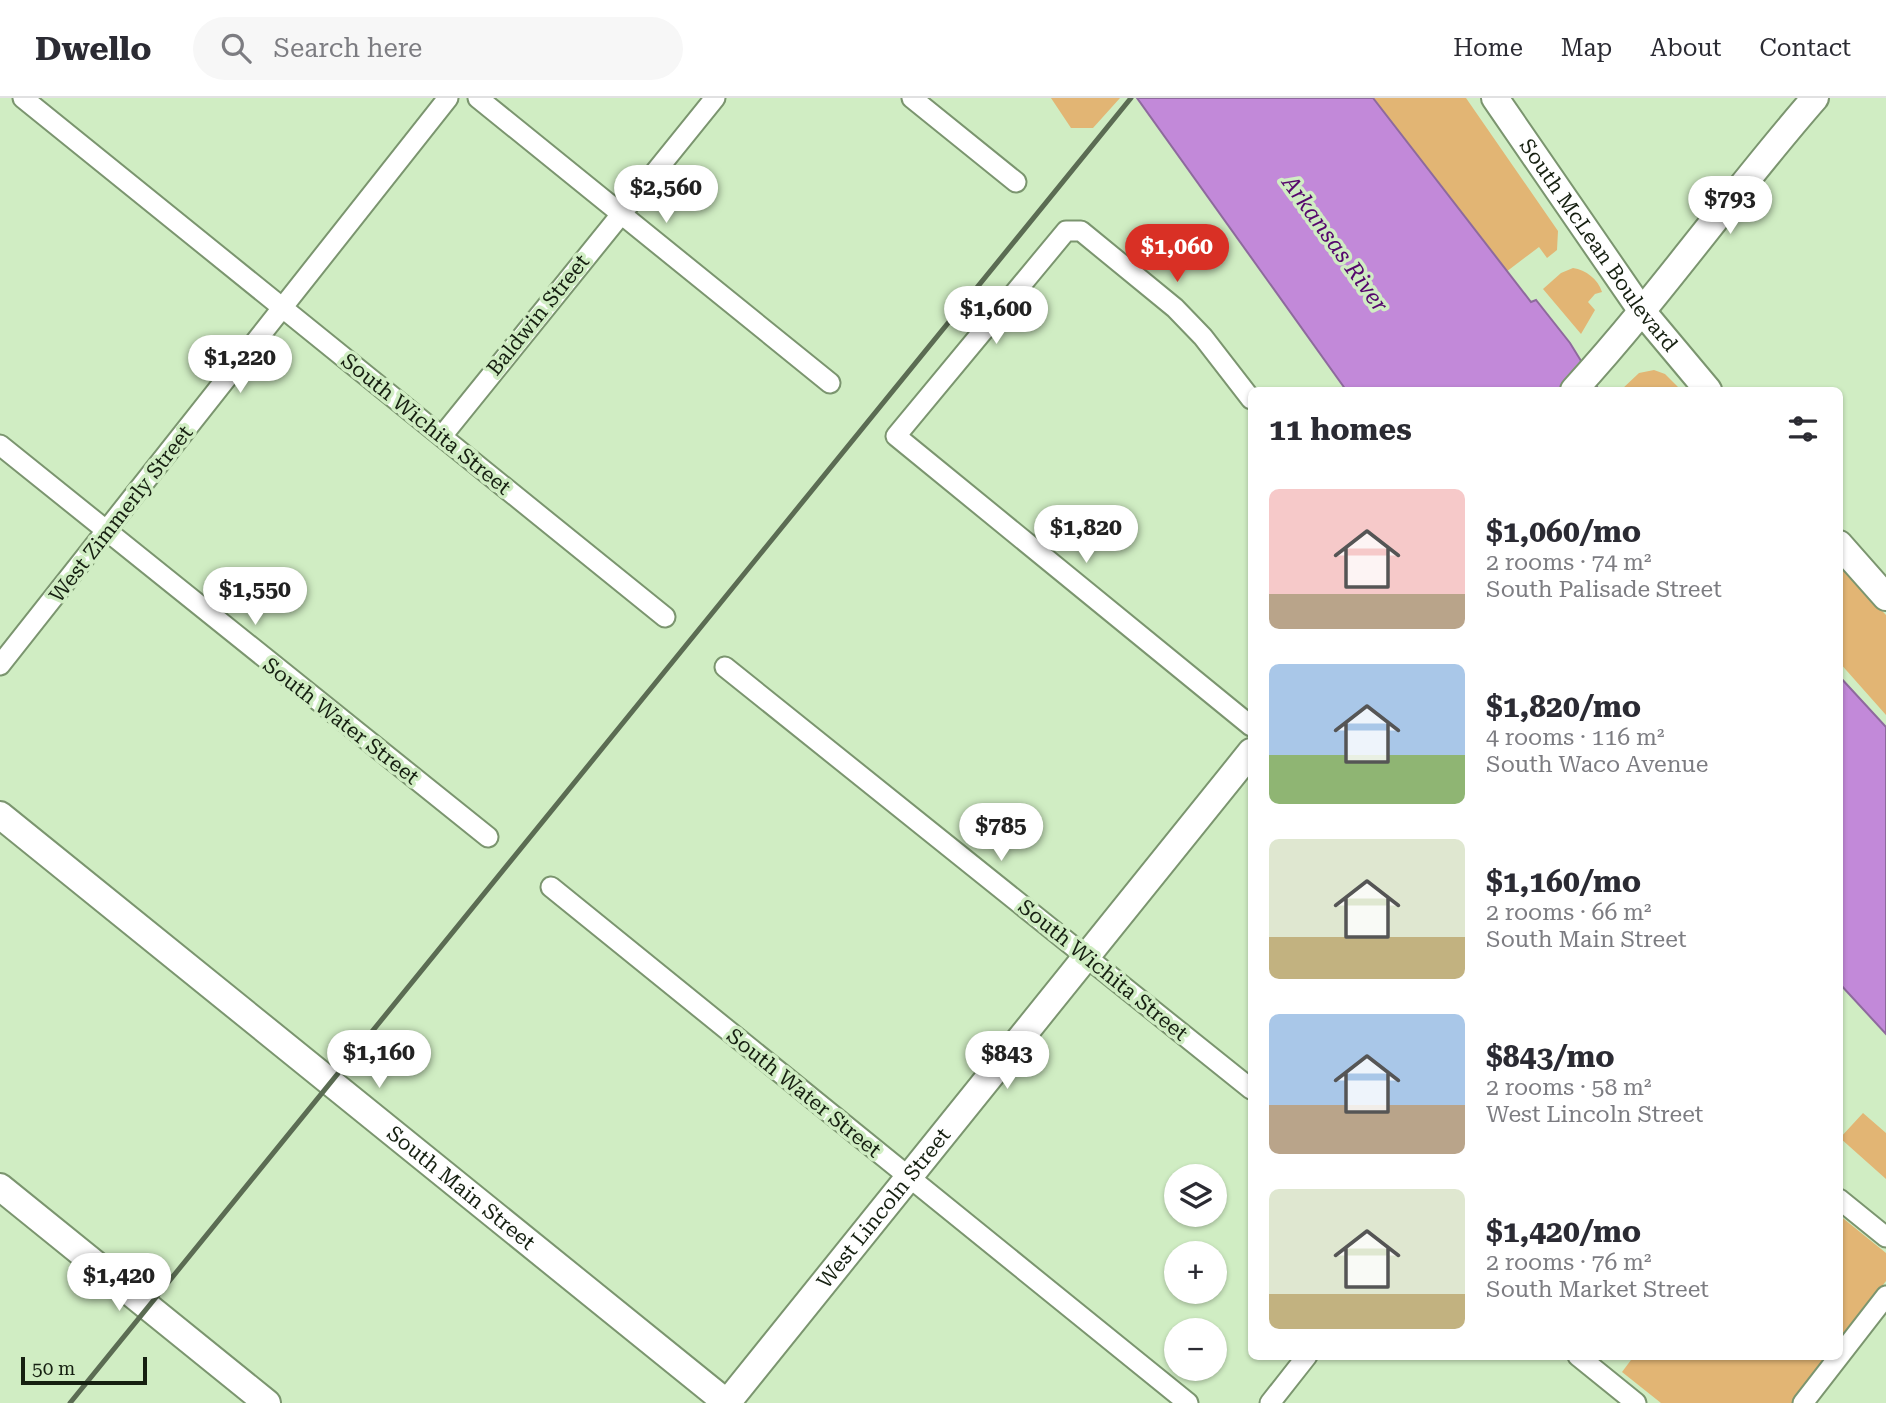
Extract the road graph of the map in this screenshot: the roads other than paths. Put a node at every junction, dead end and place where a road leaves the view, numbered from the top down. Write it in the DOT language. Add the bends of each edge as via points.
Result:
graph roads {
  1 [pos="23,98"];
  2 [pos="448,98"];
  3 [pos="478,98"];
  4 [pos="715,98"];
  5 [pos="912,98"];
  6 [pos="1495,98"];
  7 [pos="1815,98"];
  8 [pos="1016,182"];
  9 [pos="620,213"];
  10 [pos="282,308"];
  11 [pos="1641,310"];
  12 [pos="830,383"];
  13 [pos="1577,387"];
  14 [pos="1705,387"];
  15 [pos="1248,395"];
  16 [pos="442,436"];
  17 [pos="0,445"];
  18 [pos="107,533"];
  19 [pos="1843,549"];
  20 [pos="1886,597"];
  21 [pos="665,617"];
  22 [pos="0,665"];
  23 [pos="725,667"];
  24 [pos="1248,724"];
  25 [pos="1248,756"];
  26 [pos="0,816"];
  27 [pos="488,837"];
  28 [pos="551,887"];
  29 [pos="1086,955"];
  30 [pos="1248,1087"];
  31 [pos="908,1177"];
  32 [pos="0,1187"];
  33 [pos="1843,1202"];
  34 [pos="1886,1237"];
  35 [pos="1886,1296"];
  36 [pos="1843,1351"];
  37 [pos="1304,1360"];
  38 [pos="1583,1360"];
  39 [pos="1836,1360"];
  40 [pos="267,1403"];
  41 [pos="727,1403"];
  42 [pos="1188,1403"];
  43 [pos="1270,1403"];
  44 [pos="1636,1403"];
  45 [pos="1803,1403"];
  1 -- 10 [label="street, South Wichita Street"];
  2 -- 10 [label="street, West Zimmerly Street"];
  3 -- 9 [label="street"];
  4 -- 9 [label="street, Baldwin Street"];
  5 -- 8 [label="street"];
  6 -- 11 [label="street, South McLean Boulevard"];
  7 -- 11 [label="street"];
  9 -- 12 [label="street"];
  9 -- 16 [label="street, Baldwin Street"];
  10 -- 16 [label="street, South Wichita Street"];
  10 -- 18 [label="street, West Zimmerly Street"];
  11 -- 13 [label="street"];
  11 -- 14 [label="street, South McLean Boulevard"];
  15 -- 24 [label="street" via="1175,308 1081,231 1066,231 896,436"];
  16 -- 21 [label="street, South Wichita Street"];
  17 -- 18 [label="street, South Water Street"];
  18 -- 22 [label="street, West Zimmerly Street"];
  18 -- 27 [label="street, South Water Street"];
  19 -- 20 [label="street"];
  23 -- 29 [label="street, South Wichita Street"];
  25 -- 29 [label="street, West Lincoln Street"];
  26 -- 41 [label="street, South Main Street"];
  28 -- 31 [label="street, South Water Street"];
  29 -- 30 [label="street, South Wichita Street"];
  29 -- 31 [label="street, West Lincoln Street"];
  31 -- 41 [label="street, West Lincoln Street"];
  31 -- 42 [label="street, South Water Street"];
  32 -- 40 [label="street"];
  33 -- 34 [label="street"];
  35 -- 36 [label="street"];
  37 -- 43 [label="street"];
  38 -- 44 [label="street"];
  39 -- 45 [label="street"];
}
